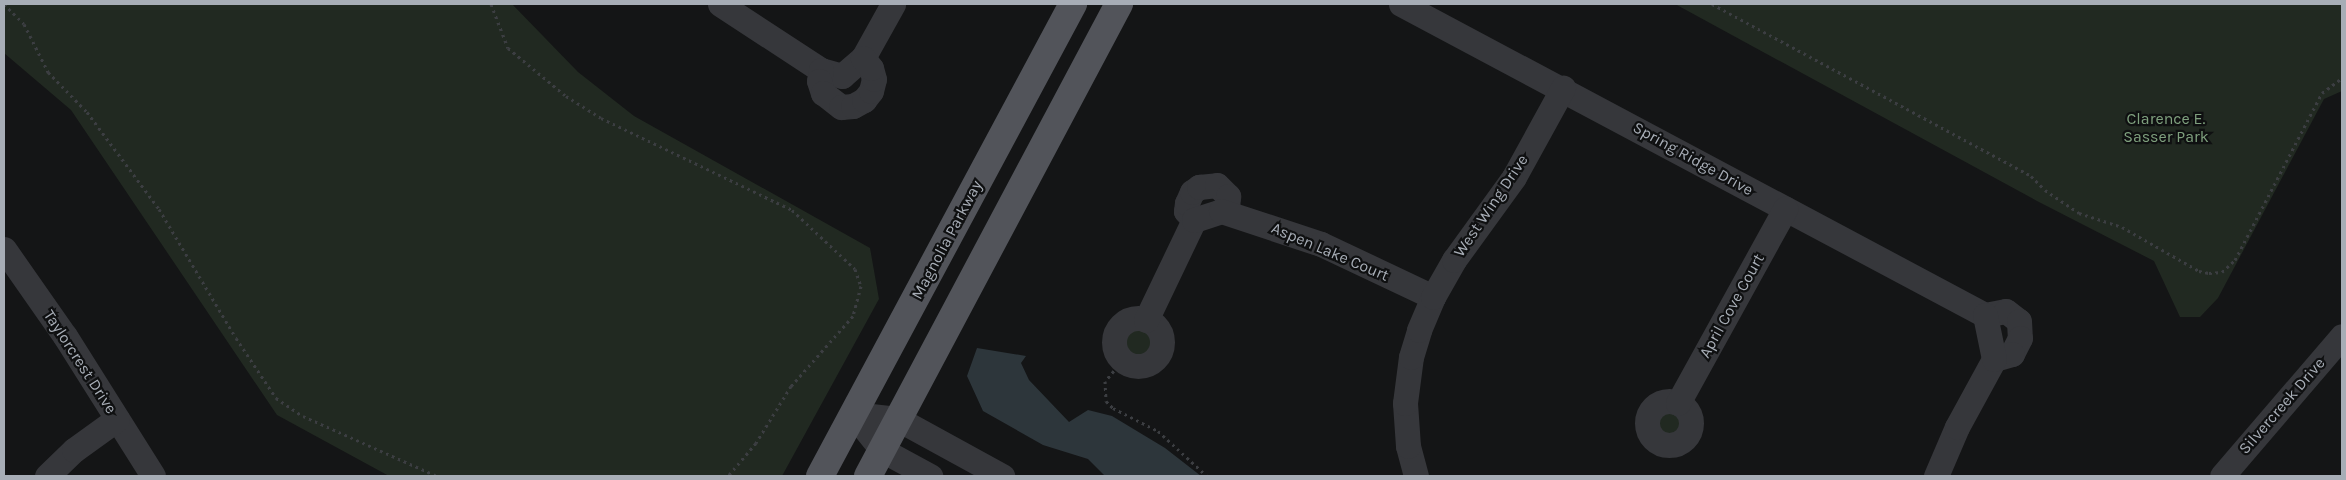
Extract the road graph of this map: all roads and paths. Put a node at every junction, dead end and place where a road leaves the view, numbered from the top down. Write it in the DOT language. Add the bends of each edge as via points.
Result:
graph roads {
  1 [pos="4,4"];
  2 [pos="491,4"];
  3 [pos="720,4"];
  4 [pos="893,4"];
  5 [pos="1073,4"];
  6 [pos="1119,4"];
  7 [pos="1401,4"];
  8 [pos="1712,4"];
  9 [pos="2342,78"];
  10 [pos="1563,88"];
  11 [pos="1785,209"];
  12 [pos="4,249"];
  13 [pos="1432,297"];
  14 [pos="1146,320"];
  15 [pos="2342,336"];
  16 [pos="1122,361"];
  17 [pos="1678,403"];
  18 [pos="853,414"];
  19 [pos="117,419"];
  20 [pos="898,419"];
  21 [pos="882,450"];
  22 [pos="47,476"];
  23 [pos="153,476"];
  24 [pos="437,476"];
  25 [pos="728,476"];
  26 [pos="820,476"];
  27 [pos="868,476"];
  28 [pos="930,476"];
  29 [pos="1002,476"];
  30 [pos="1207,476"];
  31 [pos="1416,476"];
  32 [pos="1936,476"];
  33 [pos="2222,476"];
  1 -- 24 [label="path" via="24,24 48,72 87,112 159,209 276,398 303,416"];
  2 -- 25 [label="path" via="508,48 566,96 601,118 792,210 854,269 861,286 853,316 791,386 756,443"];
  3 -- 4 [label="street" via="832,73 819,82 823,93 830,102 853,106 871,91 874,79 863,58"];
  5 -- 18 [label="main road, Magnolia Parkway"];
  6 -- 20 [label="main road"];
  7 -- 10 [label="street, Spring Ridge Drive"];
  8 -- 9 [label="path" via="2031,176 2078,213 2122,228 2198,271 2210,274 2222,272 2235,260 2322,93"];
  10 -- 11 [label="street, Spring Ridge Drive"];
  10 -- 13 [label="street, West Wing Drive" via="1514,177 1454,260"];
  11 -- 17 [label="street, April Cove Court"];
  11 -- 32 [label="street, Spring Ridge Drive" via="1986,315 1994,359 1957,427"];
  12 -- 19 [label="street, Taylorcrest Drive"];
  13 -- 14 [label="street, Aspen Lake Court" via="1321,244 1227,211 1228,196 1218,185 1199,187 1192,192 1186,211 1194,220"];
  13 -- 31 [label="street, West Wing Drive" via="1411,357 1406,403 1408,446"];
  14 -- 16 [label="street" via="1125,323 1116,334 1115,348"];
  14 -- 16 [label="street" via="1161,336 1161,351 1144,366"];
  15 -- 33 [label="street, Silvercreek Drive" via="2306,383"];
  16 -- 30 [label="path" via="1105,381 1106,401 1113,408 1158,431"];
  18 -- 20 [label="street"];
  18 -- 21 [label="street"];
  18 -- 26 [label="main road, Magnolia Parkway"];
  19 -- 22 [label="street" via="74,450"];
  19 -- 23 [label="street, Taylorcrest Drive"];
  20 -- 21 [label="main road"];
  20 -- 29 [label="street"];
  21 -- 27 [label="main road"];
  21 -- 28 [label="street"];
}
